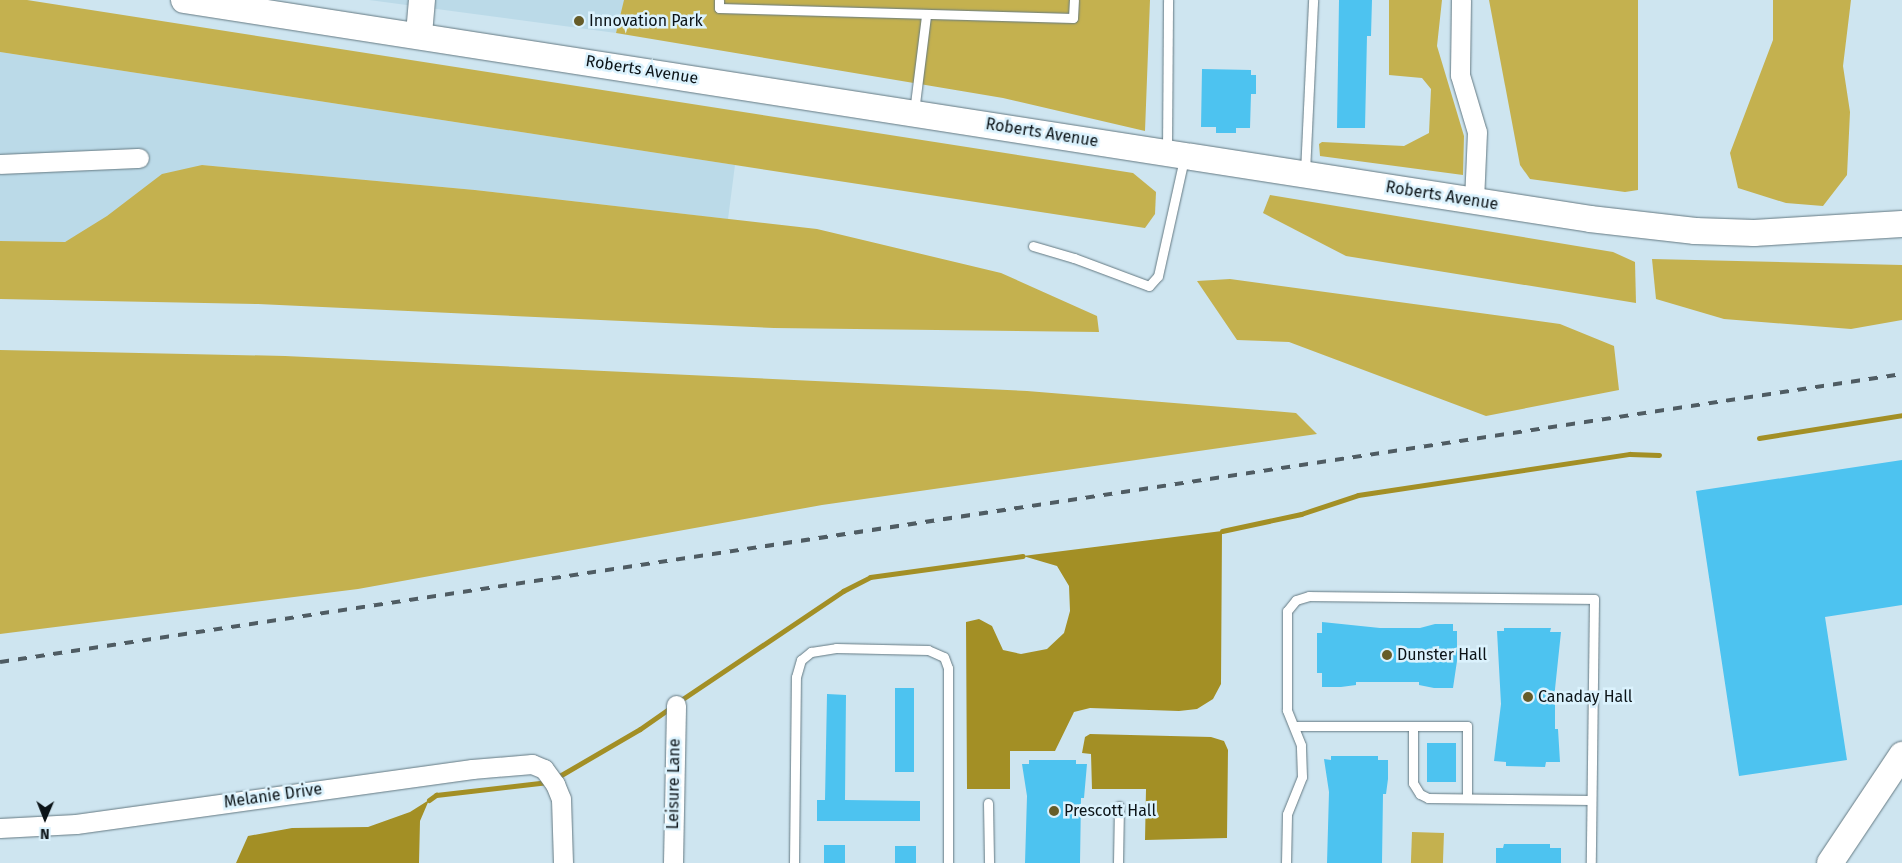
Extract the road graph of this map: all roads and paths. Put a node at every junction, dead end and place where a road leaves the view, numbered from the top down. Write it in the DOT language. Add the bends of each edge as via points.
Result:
graph roads {
  1 [pos="184,0"];
  2 [pos="422,0"];
  3 [pos="719,0"];
  4 [pos="1074,0"];
  5 [pos="1168,0"];
  6 [pos="1313,0"];
  7 [pos="1461,0"];
  8 [pos="926,16"];
  9 [pos="419,34"];
  10 [pos="914,112"];
  11 [pos="1176,154"];
  12 [pos="139,158"];
  13 [pos="0,164"];
  14 [pos="1305,175"];
  15 [pos="1474,200"];
  16 [pos="1902,224"];
  17 [pos="1033,246"];
  18 [pos="676,705"];
  19 [pos="1294,726"];
  20 [pos="1413,727"];
  21 [pos="1902,756"];
  22 [pos="1466,798"];
  23 [pos="1592,800"];
  24 [pos="988,803"];
  25 [pos="1119,806"];
  26 [pos="0,828"];
  27 [pos="563,863"];
  28 [pos="673,863"];
  29 [pos="794,863"];
  30 [pos="948,863"];
  31 [pos="988,863"];
  32 [pos="1118,863"];
  33 [pos="1286,863"];
  34 [pos="1591,863"];
  35 [pos="1830,863"];
  1 -- 9 [label="street, Roberts Avenue"];
  2 -- 9 [label="street"];
  3 -- 8 [label="lane" via="718,8"];
  4 -- 8 [label="lane" via="1074,18"];
  5 -- 11 [label="lane"];
  6 -- 14 [label="lane"];
  7 -- 15 [label="street" via="1460,75 1477,132"];
  8 -- 10 [label="lane"];
  9 -- 10 [label="street, Roberts Avenue"];
  10 -- 11 [label="street, Roberts Avenue"];
  11 -- 14 [label="street, Roberts Avenue"];
  11 -- 17 [label="lane" via="1158,276 1149,286"];
  12 -- 13 [label="street"];
  14 -- 15 [label="street, Roberts Avenue"];
  15 -- 16 [label="street, Roberts Avenue" via="1590,219 1695,231 1754,233"];
  18 -- 28 [label="street, Leisure Lane"];
  19 -- 20 [label="lane"];
  19 -- 23 [label="lane" via="1288,710 1287,611 1296,600 1309,596 1594,598"];
  19 -- 33 [label="lane" via="1301,745 1302,777 1287,814"];
  20 -- 22 [label="lane" via="1415,789 1428,798"];
  20 -- 22 [label="lane" via="1467,726"];
  21 -- 35 [label="street"];
  22 -- 23 [label="lane"];
  23 -- 34 [label="lane"];
  24 -- 31 [label="lane"];
  25 -- 32 [label="lane"];
  26 -- 27 [label="street, Melanie Drive" via="76,824 472,769 532,764 550,776 563,811"];
  29 -- 30 [label="lane" via="796,677 801,660 811,652 836,648 928,650 944,657 948,668"];
}
